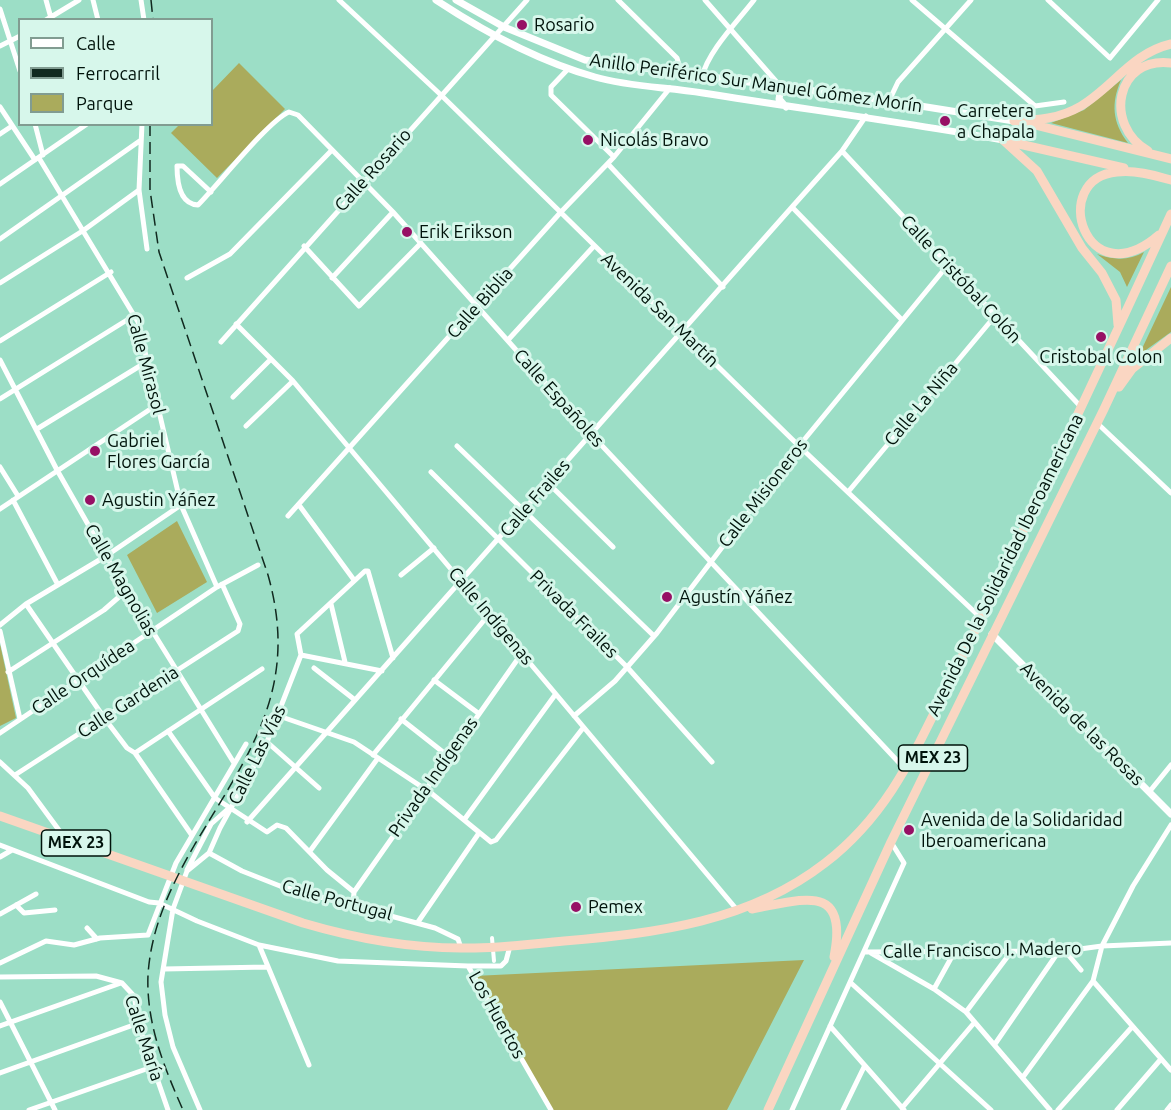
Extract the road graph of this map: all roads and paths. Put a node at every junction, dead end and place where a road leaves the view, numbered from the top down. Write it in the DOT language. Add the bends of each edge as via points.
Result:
graph roads {
  1 [pos="46,0"];
  2 [pos="79,0"];
  3 [pos="93,0"];
  4 [pos="141,0"];
  5 [pos="339,0"];
  6 [pos="436,0"];
  7 [pos="456,0"];
  8 [pos="527,0"];
  9 [pos="618,0"];
  10 [pos="705,0"];
  11 [pos="754,0"];
  12 [pos="912,0"];
  13 [pos="971,0"];
  14 [pos="1048,0"];
  15 [pos="1158,0"];
  16 [pos="0,9"];
  17 [pos="50,18"];
  18 [pos="52,18"];
  19 [pos="98,18"];
  20 [pos="144,18"];
  21 [pos="504,27"];
  22 [pos="946,29"];
  23 [pos="730,30"];
  24 [pos="495,36"];
  25 [pos="18,37"];
  26 [pos="11,41"];
  27 [pos="1171,44"];
  28 [pos="0,46"];
  29 [pos="1171,63"];
  30 [pos="18,64"];
  31 [pos="568,69"];
  32 [pos="682,75"];
  33 [pos="702,77"];
  34 [pos="782,87"];
  35 [pos="670,88"];
  36 [pos="441,95"];
  37 [pos="889,101"];
  38 [pos="1064,102"];
  39 [pos="0,107"];
  40 [pos="786,107"];
  41 [pos="866,116"];
  42 [pos="1014,121"];
  43 [pos="12,126"];
  44 [pos="34,126"];
  45 [pos="83,126"];
  46 [pos="142,126"];
  47 [pos="0,134"];
  48 [pos="141,140"];
  49 [pos="1003,140"];
  50 [pos="332,151"];
  51 [pos="842,151"];
  52 [pos="1155,156"];
  53 [pos="614,157"];
  54 [pos="39,158"];
  55 [pos="1169,159"];
  56 [pos="608,164"];
  57 [pos="1138,171"];
  58 [pos="1171,180"];
  59 [pos="364,182"];
  60 [pos="0,184"];
  61 [pos="139,190"];
  62 [pos="211,192"];
  63 [pos="61,196"];
  64 [pos="792,207"];
  65 [pos="393,212"];
  66 [pos="560,213"];
  67 [pos="1171,214"];
  68 [pos="84,230"];
  69 [pos="1163,232"];
  70 [pos="0,239"];
  71 [pos="421,243"];
  72 [pos="304,246"];
  73 [pos="594,246"];
  74 [pos="147,249"];
  75 [pos="948,266"];
  76 [pos="1171,266"];
  77 [pos="111,272"];
  78 [pos="187,278"];
  79 [pos="332,278"];
  80 [pos="0,283"];
  81 [pos="723,286"];
  82 [pos="477,306"];
  83 [pos="135,315"];
  84 [pos="995,316"];
  85 [pos="902,320"];
  86 [pos="237,324"];
  87 [pos="1118,330"];
  88 [pos="681,332"];
  89 [pos="1171,338"];
  90 [pos="508,340"];
  91 [pos="0,341"];
  92 [pos="221,342"];
  93 [pos="271,359"];
  94 [pos="0,360"];
  95 [pos="148,361"];
  96 [pos="293,381"];
  97 [pos="16,389"];
  98 [pos="233,397"];
  99 [pos="0,399"];
  100 [pos="158,404"];
  101 [pos="1081,407"];
  102 [pos="1104,408"];
  103 [pos="1097,423"];
  104 [pos="246,426"];
  105 [pos="37,429"];
  106 [pos="591,434"];
  107 [pos="457,446"];
  108 [pos="799,446"];
  109 [pos="350,448"];
  110 [pos="0,467"];
  111 [pos="57,470"];
  112 [pos="431,471"];
  113 [pos="548,483"];
  114 [pos="848,492"];
  115 [pos="1171,493"];
  116 [pos="16,498"];
  117 [pos="181,505"];
  118 [pos="298,505"];
  119 [pos="0,509"];
  120 [pos="523,511"];
  121 [pos="288,516"];
  122 [pos="499,538"];
  123 [pos="613,547"];
  124 [pos="434,548"];
  125 [pos="106,556"];
  126 [pos="710,562"];
  127 [pos="258,565"];
  128 [pos="401,575"];
  129 [pos="354,580"];
  130 [pos="462,580"];
  131 [pos="58,585"];
  132 [pos="220,585"];
  133 [pos="127,590"];
  134 [pos="26,604"];
  135 [pos="331,604"];
  136 [pos="490,613"];
  137 [pos="982,619"];
  138 [pos="0,625"];
  139 [pos="241,628"];
  140 [pos="0,631"];
  141 [pos="151,632"];
  142 [pos="992,634"];
  143 [pos="654,636"];
  144 [pos="53,643"];
  145 [pos="522,653"];
  146 [pos="301,656"];
  147 [pos="393,658"];
  148 [pos="345,662"];
  149 [pos="314,668"];
  150 [pos="627,668"];
  151 [pos="262,669"];
  152 [pos="175,671"];
  153 [pos="382,671"];
  154 [pos="8,672"];
  155 [pos="78,680"];
  156 [pos="434,680"];
  157 [pos="555,695"];
  158 [pos="355,700"];
  159 [pos="200,710"];
  160 [pos="478,713"];
  161 [pos="279,716"];
  162 [pos="574,716"];
  163 [pos="20,719"];
  164 [pos="105,719"];
  165 [pos="401,719"];
  166 [pos="583,728"];
  167 [pos="168,731"];
  168 [pos="326,732"];
  169 [pos="0,733"];
  170 [pos="267,742"];
  171 [pos="246,744"];
  172 [pos="135,753"];
  173 [pos="448,756"];
  174 [pos="375,757"];
  175 [pos="0,762"];
  176 [pos="712,762"];
  177 [pos="234,763"];
  178 [pos="295,765"];
  179 [pos="1171,765"];
  180 [pos="905,769"];
  181 [pos="15,775"];
  182 [pos="320,788"];
  183 [pos="424,789"];
  184 [pos="1150,791"];
  185 [pos="215,798"];
  186 [pos="230,808"];
  187 [pos="1171,814"];
  188 [pos="0,816"];
  189 [pos="464,820"];
  190 [pos="247,822"];
  191 [pos="1171,825"];
  192 [pos="479,833"];
  193 [pos="191,834"];
  194 [pos="67,840"];
  195 [pos="891,842"];
  196 [pos="0,845"];
  197 [pos="12,850"];
  198 [pos="310,851"];
  199 [pos="209,853"];
  200 [pos="0,857"];
  201 [pos="187,871"];
  202 [pos="354,892"];
  203 [pos="36,894"];
  204 [pos="159,903"];
  205 [pos="353,904"];
  206 [pos="16,905"];
  207 [pos="173,909"];
  208 [pos="55,910"];
  209 [pos="739,912"];
  210 [pos="0,914"];
  211 [pos="418,922"];
  212 [pos="87,928"];
  213 [pos="492,938"];
  214 [pos="97,939"];
  215 [pos="1171,943"];
  216 [pos="259,945"];
  217 [pos="511,946"];
  218 [pos="1102,946"];
  219 [pos="462,948"];
  220 [pos="955,951"];
  221 [pos="1062,951"];
  222 [pos="868,952"];
  223 [pos="1011,952"];
  224 [pos="494,961"];
  225 [pos="0,963"];
  226 [pos="468,966"];
  227 [pos="267,967"];
  228 [pos="164,969"];
  229 [pos="1081,970"];
  230 [pos="831,971"];
  231 [pos="0,977"];
  232 [pos="1093,981"];
  233 [pos="122,982"];
  234 [pos="851,982"];
  235 [pos="934,989"];
  236 [pos="0,1002"];
  237 [pos="966,1012"];
  238 [pos="10,1023"];
  239 [pos="139,1023"];
  240 [pos="974,1023"];
  241 [pos="0,1026"];
  242 [pos="830,1026"];
  243 [pos="1132,1027"];
  244 [pos="995,1044"];
  245 [pos="1161,1059"];
  246 [pos="939,1062"];
  247 [pos="31,1063"];
  248 [pos="309,1065"];
  249 [pos="152,1067"];
  250 [pos="864,1067"];
  251 [pos="1171,1070"];
  252 [pos="0,1072"];
  253 [pos="1023,1077"];
  254 [pos="51,1102"];
  255 [pos="1171,1105"];
  256 [pos="167,1108"];
  257 [pos="903,1109"];
  258 [pos="29,1110"];
  259 [pos="55,1110"];
  260 [pos="159,1110"];
  261 [pos="200,1110"];
  262 [pos="551,1110"];
  263 [pos="768,1110"];
  264 [pos="792,1110"];
  265 [pos="843,1110"];
  266 [pos="991,1110"];
  267 [pos="1050,1110"];
  268 [pos="1058,1110"];
  269 [pos="1117,1110"];
  270 [pos="1167,1110"];
  1 -- 17 [label="street"];
  2 -- 18 [label="street"];
  3 -- 19 [label="street"];
  4 -- 20 [label="street"];
  5 -- 36 [label="street, Avenida San Martín"];
  6 -- 24 [label="street, Anillo Periférico Sur Manuel Gómez Morín"];
  7 -- 21 [label="street, Anillo Periférico Sur Manuel Gómez Morín"];
  8 -- 21 [label="street, Calle Rosario"];
  9 -- 32 [label="street" via="677,58"];
  10 -- 23 [label="street"];
  11 -- 23 [label="street"];
  12 -- 22 [label="street"];
  13 -- 22 [label="street"];
  14 -- 15 [label="street" via="1110,58"];
  16 -- 26 [label="street"];
  21 -- 24 [label="street, Calle Rosario"];
  21 -- 32 [label="street, Anillo Periférico Sur Manuel Gómez Morín" via="585,60"];
  22 -- 37 [label="street" via="898,82"];
  22 -- 38 [label="street" via="1035,106"];
  23 -- 33 [label="street"];
  23 -- 34 [label="street"];
  24 -- 31 [label="street, Anillo Periférico Sur Manuel Gómez Morín"];
  24 -- 36 [label="street, Calle Rosario"];
  25 -- 26 [label="street"];
  26 -- 28 [label="street"];
  26 -- 30 [label="street"];
  27 -- 42 [label="highway" via="1137,58 1082,106 1044,120"];
  29 -- 52 [label="highway" via="1148,65 1133,75 1124,88 1120,105 1128,135"];
  31 -- 35 [label="street, Anillo Periférico Sur Manuel Gómez Morín" via="620,84"];
  31 -- 53 [label="street" via="551,87 551,94"];
  32 -- 33 [label="street, Anillo Periférico Sur Manuel Gómez Morín"];
  33 -- 34 [label="street, Anillo Periférico Sur Manuel Gómez Morín"];
  34 -- 37 [label="street, Anillo Periférico Sur Manuel Gómez Morín"];
  34 -- 40 [label="street" via="778,96"];
  35 -- 40 [label="street, Anillo Periférico Sur Manuel Gómez Morín"];
  35 -- 53 [label="street, Calle Biblia"];
  36 -- 59 [label="street, Calle Rosario"];
  36 -- 66 [label="street, Avenida San Martín"];
  37 -- 42 [label="street, Anillo Periférico Sur Manuel Gómez Morín"];
  39 -- 43 [label="street, Calle Mirasol"];
  40 -- 41 [label="street, Anillo Periférico Sur Manuel Gómez Morín"];
  41 -- 49 [label="street, Anillo Periférico Sur Manuel Gómez Morín"];
  41 -- 51 [label="street, Calle Frailes"];
  42 -- 52 [label="highway, Anillo Periférico Sur Manuel Gómez Morín"];
  43 -- 47 [label="street"];
  43 -- 54 [label="street, Calle Mirasol"];
  44 -- 54 [label="street"];
  45 -- 54 [label="street"];
  46 -- 48 [label="street"];
  48 -- 61 [label="street"];
  48 -- 63 [label="street"];
  49 -- 57 [label="highway, Anillo Periférico Sur Manuel Gómez Morín"];
  49 -- 87 [label="highway" via="1038,171 1082,248 1102,273 1116,300"];
  50 -- 59 [label="street, Calle Españoles"];
  50 -- 62 [label="street, Calle Españoles" via="298,116 289,112"];
  50 -- 78 [label="street" via="230,254"];
  51 -- 64 [label="street, Calle Frailes"];
  51 -- 75 [label="street, Calle Cristóbal Colón"];
  52 -- 55 [label="highway, Anillo Periférico Sur Manuel Gómez Morín"];
  53 -- 56 [label="street, Calle Biblia"];
  54 -- 60 [label="street"];
  54 -- 63 [label="street, Calle Mirasol"];
  56 -- 66 [label="street, Calle Biblia"];
  56 -- 81 [label="street"];
  57 -- 58 [label="highway, Anillo Periférico Sur Manuel Gómez Morín"];
  57 -- 69 [label="highway" via="1101,177 1084,194 1080,206 1084,233 1108,253 1131,254"];
  59 -- 65 [label="street, Calle Españoles"];
  59 -- 72 [label="street, Calle Rosario"];
  61 -- 68 [label="street"];
  61 -- 74 [label="street"];
  62 -- 62 [label="street, Calle Españoles" via="183,166 177,166 178,188 194,205"];
  63 -- 68 [label="street, Calle Mirasol"];
  63 -- 70 [label="street"];
  64 -- 81 [label="street, Calle Frailes"];
  64 -- 85 [label="street"];
  65 -- 71 [label="street, Calle Españoles"];
  65 -- 79 [label="street"];
  66 -- 73 [label="street, Avenida San Martín"];
  66 -- 82 [label="street, Calle Biblia"];
  67 -- 69 [label="highway, Avenida De la Solidaridad Iberoamericana / MEX 23"];
  68 -- 77 [label="street, Calle Mirasol"];
  68 -- 80 [label="street"];
  69 -- 87 [label="highway, Avenida De la Solidaridad Iberoamericana / MEX 23"];
  71 -- 79 [label="street" via="358,306"];
  71 -- 82 [label="street, Calle Españoles"];
  72 -- 79 [label="street"];
  72 -- 86 [label="street, Calle Rosario"];
  73 -- 88 [label="street, Avenida San Martín"];
  73 -- 90 [label="street"];
  75 -- 84 [label="street, Calle Cristóbal Colón"];
  75 -- 85 [label="street, Calle Misioneros"];
  76 -- 102 [label="highway, Avenida De la Solidaridad Iberoamericana / MEX 23"];
  77 -- 83 [label="street, Calle Mirasol"];
  77 -- 91 [label="street"];
  81 -- 88 [label="street, Calle Frailes"];
  82 -- 90 [label="street, Calle Españoles"];
  82 -- 109 [label="street, Calle Biblia"];
  83 -- 95 [label="street, Calle Mirasol"];
  83 -- 97 [label="street"];
  84 -- 101 [label="street, Calle Cristóbal Colón"];
  84 -- 114 [label="street, Calle La Niña"];
  85 -- 108 [label="street, Calle Misioneros"];
  86 -- 92 [label="street, Calle Rosario"];
  86 -- 93 [label="street, Calle Indígenas"];
  87 -- 101 [label="highway, Avenida De la Solidaridad Iberoamericana / MEX 23"];
  88 -- 106 [label="street, Calle Frailes"];
  88 -- 108 [label="street, Avenida San Martín"];
  89 -- 102 [label="highway" via="1132,369"];
  90 -- 106 [label="street, Calle Españoles"];
  93 -- 96 [label="street, Calle Indígenas"];
  93 -- 98 [label="street"];
  94 -- 97 [label="street, Calle Magnolias"];
  95 -- 100 [label="street, Calle Mirasol"];
  95 -- 105 [label="street"];
  96 -- 104 [label="street"];
  96 -- 109 [label="street, Calle Indígenas"];
  97 -- 99 [label="street"];
  97 -- 105 [label="street, Calle Magnolias"];
  100 -- 111 [label="street"];
  100 -- 117 [label="street, Calle Mirasol"];
  101 -- 137 [label="highway, Avenida De la Solidaridad Iberoamericana / MEX 23"];
  102 -- 103 [label="highway, Avenida De la Solidaridad Iberoamericana / MEX 23"];
  103 -- 115 [label="street"];
  103 -- 142 [label="highway, Avenida De la Solidaridad Iberoamericana / MEX 23"];
  105 -- 111 [label="street, Calle Magnolias"];
  106 -- 113 [label="street, Calle Frailes"];
  106 -- 126 [label="street, Calle Españoles"];
  107 -- 120 [label="street"];
  108 -- 114 [label="street, Avenida San Martín"];
  108 -- 126 [label="street, Calle Misioneros"];
  109 -- 118 [label="street, Calle Biblia"];
  109 -- 124 [label="street, Calle Indígenas"];
  110 -- 116 [label="street"];
  111 -- 116 [label="street"];
  111 -- 125 [label="street, Calle Magnolias"];
  112 -- 122 [label="street, Privada Frailes"];
  113 -- 120 [label="street, Calle Frailes"];
  113 -- 123 [label="street"];
  114 -- 137 [label="street, Avenida San Martín"];
  116 -- 119 [label="street"];
  116 -- 131 [label="street"];
  117 -- 125 [label="street"];
  117 -- 132 [label="street, Calle Mirasol"];
  118 -- 121 [label="street, Calle Biblia"];
  118 -- 129 [label="street"];
  120 -- 122 [label="street, Calle Frailes"];
  120 -- 143 [label="street"];
  122 -- 130 [label="street, Calle Frailes"];
  122 -- 150 [label="street, Privada Frailes"];
  124 -- 128 [label="street"];
  124 -- 130 [label="street, Calle Indígenas"];
  125 -- 131 [label="street"];
  125 -- 133 [label="street, Calle Magnolias"];
  126 -- 143 [label="street, Calle Misioneros"];
  126 -- 180 [label="street, Calle Españoles"];
  127 -- 132 [label="street, Calle Orquídea"];
  129 -- 135 [label="street"];
  129 -- 147 [label="street" via="365,571 371,574"];
  130 -- 136 [label="street, Calle Indígenas"];
  130 -- 147 [label="street, Calle Frailes"];
  131 -- 134 [label="street"];
  132 -- 139 [label="street, Calle Mirasol"];
  132 -- 141 [label="street, Calle Orquídea"];
  133 -- 141 [label="street, Calle Magnolias"];
  133 -- 144 [label="street"];
  134 -- 138 [label="street"];
  134 -- 144 [label="street"];
  135 -- 146 [label="street, Calle Las Vías" via="297,633"];
  135 -- 148 [label="street"];
  136 -- 145 [label="street, Calle Indígenas"];
  136 -- 156 [label="street"];
  137 -- 180 [label="highway, Avenida De la Solidaridad Iberoamericana / MEX 23"];
  139 -- 152 [label="street, Calle Gardenia"];
  140 -- 154 [label="street"];
  141 -- 152 [label="street, Calle Magnolias"];
  141 -- 155 [label="street, Calle Orquídea"];
  142 -- 184 [label="street, Avenida de las Rosas"];
  142 -- 195 [label="highway, Avenida De la Solidaridad Iberoamericana / MEX 23"];
  143 -- 150 [label="street, Calle Misioneros"];
  144 -- 154 [label="street"];
  144 -- 155 [label="street"];
  145 -- 157 [label="street, Calle Indígenas"];
  145 -- 160 [label="street, Privada Indígenas"];
  146 -- 148 [label="street"];
  146 -- 161 [label="street, Calle Las Vías"];
  147 -- 153 [label="street, Calle Frailes"];
  148 -- 153 [label="street"];
  149 -- 158 [label="street"];
  150 -- 162 [label="street, Calle Misioneros"];
  150 -- 176 [label="street, Privada Frailes"];
  151 -- 159 [label="street"];
  152 -- 159 [label="street, Calle Magnolias"];
  152 -- 164 [label="street, Calle Gardenia"];
  153 -- 158 [label="street, Calle Frailes"];
  154 -- 163 [label="street"];
  155 -- 163 [label="street, Calle Orquídea"];
  155 -- 164 [label="street"];
  156 -- 160 [label="street"];
  156 -- 165 [label="street"];
  157 -- 162 [label="street, Calle Indígenas"];
  157 -- 189 [label="street"];
  158 -- 168 [label="street, Calle Frailes"];
  159 -- 167 [label="street"];
  159 -- 177 [label="street, Calle Magnolias"];
  160 -- 173 [label="street, Privada Indígenas"];
  161 -- 168 [label="street"];
  161 -- 170 [label="street, Calle Las Vías"];
  162 -- 166 [label="street, Calle Indígenas"];
  163 -- 169 [label="street, Calle Orquídea"];
  164 -- 172 [label="street"];
  164 -- 181 [label="street, Calle Gardenia"];
  165 -- 173 [label="street"];
  165 -- 174 [label="street"];
  166 -- 192 [label="street" via="494,841"];
  166 -- 209 [label="street, Calle Indígenas"];
  167 -- 172 [label="street"];
  167 -- 185 [label="street"];
  168 -- 174 [label="street" via="354,742"];
  168 -- 178 [label="street, Calle Frailes"];
  170 -- 178 [label="street"];
  170 -- 186 [label="street, Calle Las Vías"];
  171 -- 177 [label="street, Calle Las Vías"];
  172 -- 193 [label="street"];
  173 -- 183 [label="street, Privada Indígenas"];
  174 -- 183 [label="street"];
  174 -- 198 [label="street"];
  175 -- 181 [label="street"];
  177 -- 185 [label="street, Calle Las Vías"];
  178 -- 182 [label="street"];
  178 -- 190 [label="street, Calle Frailes"];
  179 -- 184 [label="street"];
  180 -- 209 [label="highway, Avenida De la Solidaridad Iberoamericana / MEX 23" via="879,812 836,854 808,875"];
  181 -- 194 [label="street"];
  183 -- 189 [label="street"];
  183 -- 202 [label="street, Privada Indígenas"];
  184 -- 187 [label="street, Avenida de las Rosas"];
  185 -- 186 [label="street"];
  185 -- 193 [label="street, Calle Las Vías"];
  186 -- 190 [label="street"];
  186 -- 199 [label="street, Calle Las Vías"];
  186 -- 201 [label="street" via="211,824"];
  188 -- 194 [label="highway, MEX 23"];
  189 -- 192 [label="street"];
  190 -- 198 [label="street" via="267,832 281,825"];
  191 -- 218 [label="street"];
  192 -- 211 [label="street"];
  193 -- 204 [label="street, Calle Las Vías"];
  194 -- 219 [label="highway, Avenida De la Solidaridad Iberoamericana / MEX 23" via="338,933"];
  195 -- 222 [label="street" via="904,863"];
  195 -- 230 [label="highway, Avenida De la Solidaridad Iberoamericana / MEX 23"];
  196 -- 197 [label="street"];
  197 -- 200 [label="street"];
  197 -- 204 [label="street"];
  198 -- 202 [label="street"];
  199 -- 201 [label="street"];
  199 -- 205 [label="street, Calle Portugal" via="242,872 280,886"];
  201 -- 207 [label="street"];
  202 -- 205 [label="street, Privada Indígenas"];
  203 -- 206 [label="street"];
  204 -- 207 [label="street"];
  204 -- 214 [label="street, Calle Las Vías" via="148,935"];
  205 -- 211 [label="street, Calle Portugal"];
  206 -- 208 [label="street" via="24,913"];
  206 -- 210 [label="street"];
  207 -- 216 [label="street"];
  207 -- 228 [label="street"];
  209 -- 217 [label="highway, Avenida De la Solidaridad Iberoamericana / MEX 23" via="651,932"];
  209 -- 230 [label="highway" via="805,899 824,903 832,910 837,927"];
  211 -- 219 [label="street, Calle Portugal" via="458,939"];
  212 -- 214 [label="street"];
  213 -- 224 [label="street"];
  214 -- 225 [label="street" via="74,945 46,941"];
  215 -- 218 [label="street, Calle Francisco I. Madero"];
  216 -- 226 [label="street" via="338,961"];
  216 -- 227 [label="street"];
  217 -- 219 [label="highway, Avenida De la Solidaridad Iberoamericana / MEX 23"];
  217 -- 226 [label="street, Los Huertos" via="501,966"];
  218 -- 221 [label="street, Calle Francisco I. Madero"];
  218 -- 232 [label="street"];
  220 -- 222 [label="street, Calle Francisco I. Madero"];
  220 -- 223 [label="street, Calle Francisco I. Madero"];
  220 -- 235 [label="street"];
  221 -- 223 [label="street, Calle Francisco I. Madero"];
  221 -- 229 [label="street"];
  221 -- 244 [label="street"];
  222 -- 234 [label="street"];
  222 -- 235 [label="street"];
  223 -- 237 [label="street"];
  226 -- 262 [label="street, Los Huertos"];
  227 -- 228 [label="street"];
  227 -- 248 [label="street"];
  228 -- 261 [label="street" via="161,982 173,1047"];
  230 -- 263 [label="highway, Avenida De la Solidaridad Iberoamericana / MEX 23"];
  231 -- 233 [label="street, Calle María" via="96,976"];
  232 -- 243 [label="street"];
  232 -- 253 [label="street"];
  233 -- 238 [label="street"];
  233 -- 239 [label="street, Calle María" via="134,996"];
  234 -- 242 [label="street"];
  234 -- 246 [label="street"];
  235 -- 237 [label="street"];
  236 -- 238 [label="street"];
  237 -- 240 [label="street"];
  238 -- 241 [label="street"];
  238 -- 247 [label="street"];
  239 -- 247 [label="street"];
  239 -- 249 [label="street, Calle María"];
  240 -- 244 [label="street"];
  240 -- 246 [label="street"];
  242 -- 250 [label="street"];
  242 -- 264 [label="street"];
  243 -- 245 [label="street"];
  243 -- 268 [label="street"];
  244 -- 253 [label="street"];
  245 -- 251 [label="street"];
  245 -- 269 [label="street"];
  246 -- 257 [label="street"];
  246 -- 266 [label="street"];
  247 -- 252 [label="street"];
  247 -- 254 [label="street"];
  249 -- 254 [label="street"];
  249 -- 256 [label="street, Calle María"];
  250 -- 257 [label="street"];
  250 -- 265 [label="street"];
  253 -- 267 [label="street"];
  254 -- 258 [label="street"];
  254 -- 259 [label="street"];
  255 -- 270 [label="street"];
  256 -- 260 [label="street"];
}
